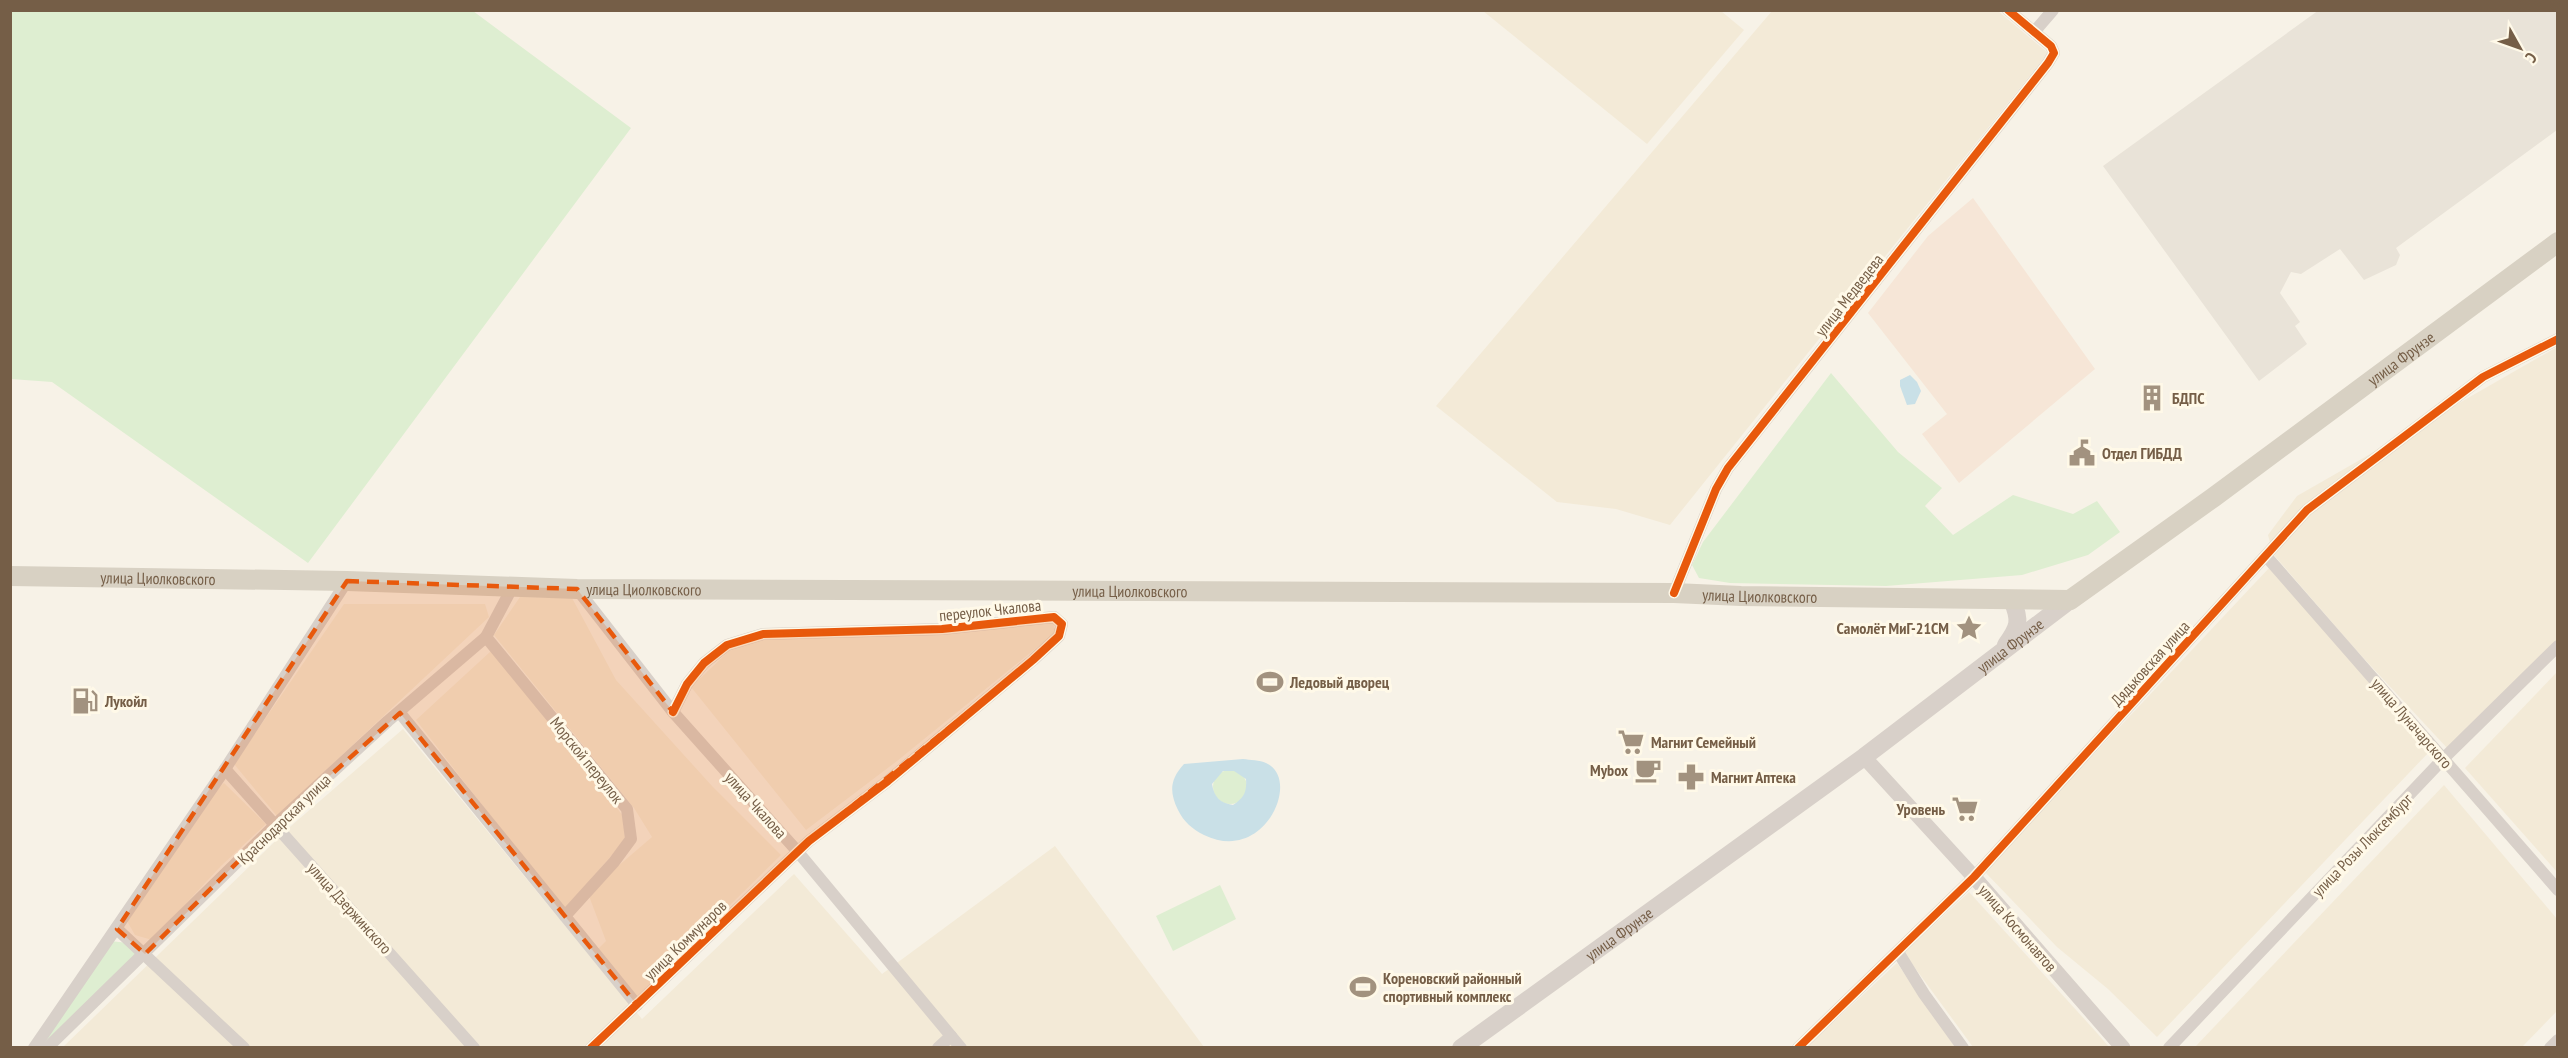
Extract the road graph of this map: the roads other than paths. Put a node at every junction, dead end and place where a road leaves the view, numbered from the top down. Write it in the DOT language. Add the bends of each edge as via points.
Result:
graph roads {
  1 [pos="2008,10"];
  2 [pos="2053,10"];
  3 [pos="2034,32"];
  4 [pos="2558,242"];
  5 [pos="2558,339"];
  6 [pos="2266,556"];
  7 [pos="10,576"];
  8 [pos="347,581"];
  9 [pos="513,586"];
  10 [pos="577,589"];
  11 [pos="1674,592"];
  12 [pos="2013,600"];
  13 [pos="2070,600"];
  14 [pos="486,637"];
  15 [pos="2558,645"];
  16 [pos="2000,654"];
  17 [pos="400,712"];
  18 [pos="674,712"];
  19 [pos="1864,757"];
  20 [pos="2443,759"];
  21 [pos="225,770"];
  22 [pos="276,824"];
  23 [pos="798,852"];
  24 [pos="1974,877"];
  25 [pos="2558,890"];
  26 [pos="565,916"];
  27 [pos="117,929"];
  28 [pos="1898,952"];
  29 [pos="145,954"];
  30 [pos="637,1005"];
  31 [pos="951,1036"];
  32 [pos="2558,1040"];
  33 [pos="34,1047"];
  34 [pos="47,1047"];
  35 [pos="244,1047"];
  36 [pos="474,1047"];
  37 [pos="591,1047"];
  38 [pos="938,1047"];
  39 [pos="961,1047"];
  40 [pos="1461,1047"];
  41 [pos="1797,1047"];
  42 [pos="1963,1047"];
  43 [pos="2123,1047"];
  44 [pos="2169,1047"];
  45 [pos="2550,1047"];
  1 -- 3 [label="street"];
  2 -- 3 [label="street"];
  3 -- 11 [label="street, улица Медведева" via="2051,46 2054,53 2048,63 1728,468"];
  4 -- 13 [label="main road, улица Фрунзе"];
  5 -- 6 [label="street, Дядьковская улица" via="2483,377 2404,435 2307,510"];
  6 -- 20 [label="street, улица Луначарского"];
  6 -- 24 [label="street, Дядьковская улица"];
  7 -- 8 [label="main road, улица Циолковского"];
  8 -- 9 [label="main road, улица Циолковского"];
  8 -- 21 [label="street"];
  9 -- 10 [label="main road, улица Циолковского"];
  9 -- 14 [label="street, Краснодарская улица"];
  10 -- 11 [label="main road, улица Циолковского"];
  10 -- 18 [label="street, улица Чкалова"];
  11 -- 12 [label="main road, улица Циолковского"];
  12 -- 13 [label="main road, улица Циолковского"];
  12 -- 16 [label="main road" via="2018,623"];
  13 -- 16 [label="main road, улица Фрунзе"];
  14 -- 17 [label="street, Краснодарская улица"];
  14 -- 26 [label="street, Морской переулок" via="627,809 631,839"];
  15 -- 20 [label="street, улица Розы Люксембург"];
  16 -- 19 [label="main road, улица Фрунзе"];
  17 -- 22 [label="street, Краснодарская улица"];
  17 -- 26 [label="street"];
  18 -- 23 [label="street, улица Чкалова"];
  18 -- 23 [label="street, переулок Чкалова" via="687,684 704,663 727,645 763,634 942,629 1054,617 1062,624 1059,636 1033,660"];
  19 -- 24 [label="street, улица Космонавтов"];
  19 -- 40 [label="main road, улица Фрунзе"];
  20 -- 25 [label="street, улица Луначарского"];
  20 -- 44 [label="street, улица Розы Люксембург"];
  21 -- 22 [label="street, улица Дзержинского"];
  21 -- 27 [label="street"];
  22 -- 29 [label="street, Краснодарская улица"];
  22 -- 36 [label="street, улица Дзержинского"];
  23 -- 30 [label="street, улица Коммунаров"];
  23 -- 31 [label="street, улица Чкалова"];
  24 -- 28 [label="street, Дядьковская улица"];
  24 -- 43 [label="street, улица Космонавтов"];
  26 -- 30 [label="street"];
  27 -- 29 [label="street"];
  27 -- 33 [label="street"];
  28 -- 41 [label="street, Дядьковская улица"];
  28 -- 42 [label="street"];
  29 -- 34 [label="street, Краснодарская улица"];
  29 -- 35 [label="street"];
  30 -- 37 [label="street, улица Коммунаров"];
  31 -- 38 [label="street"];
  31 -- 39 [label="street, улица Чкалова"];
  32 -- 45 [label="street"];
}
